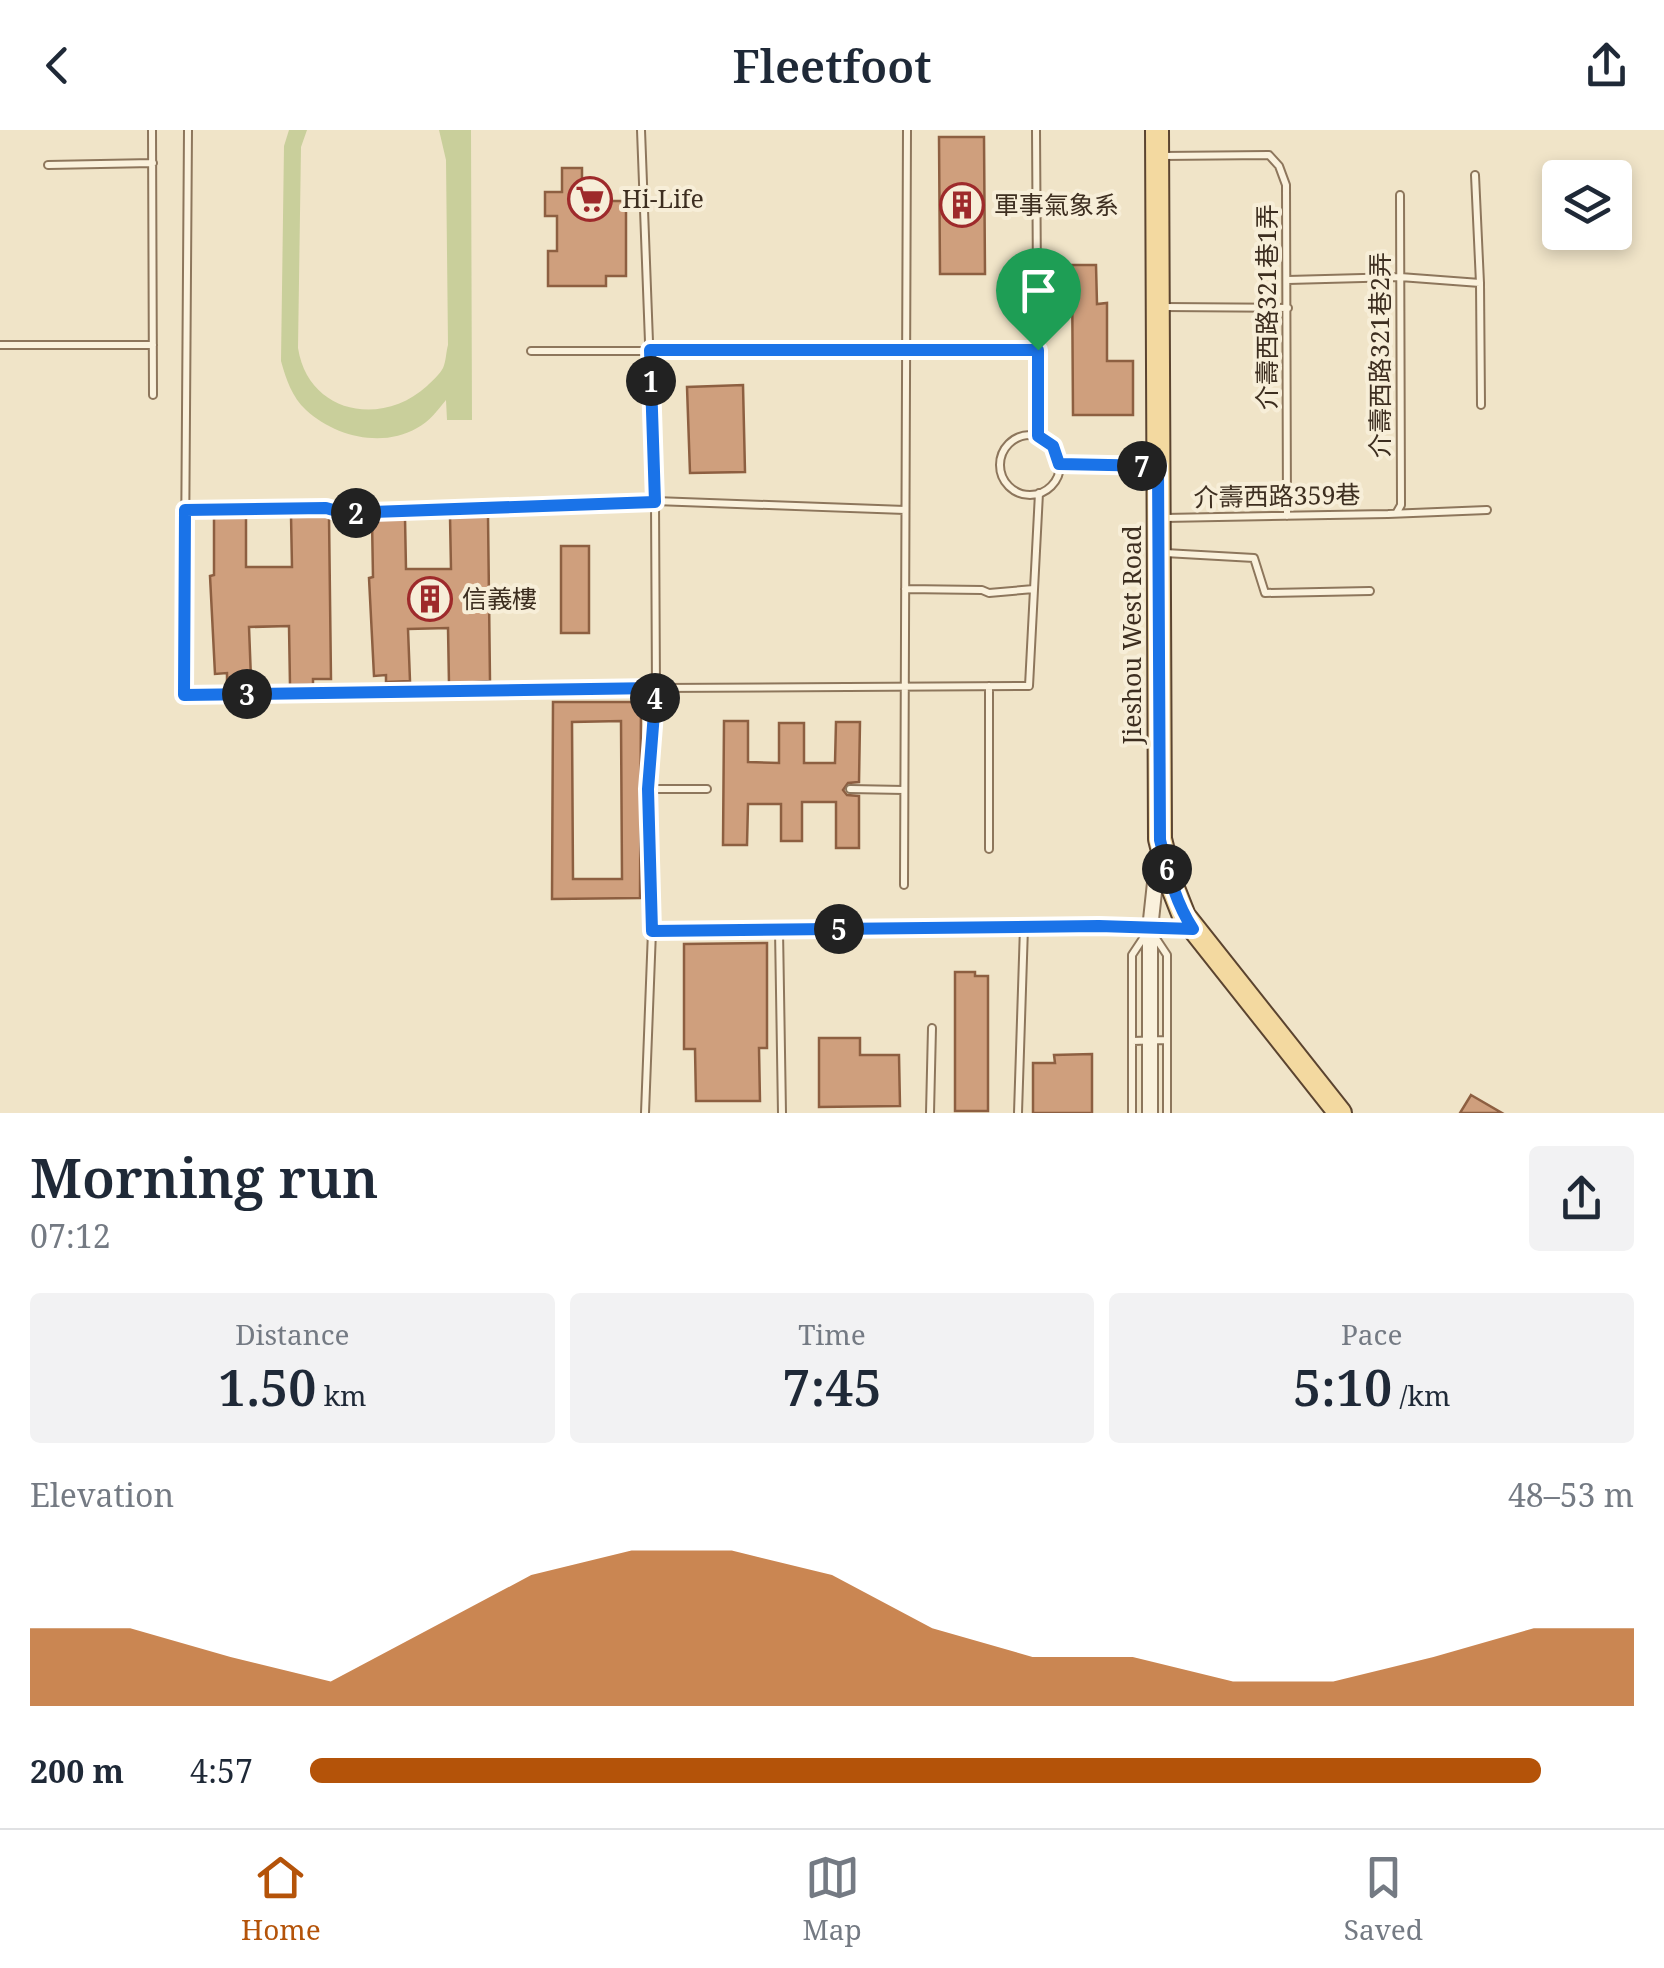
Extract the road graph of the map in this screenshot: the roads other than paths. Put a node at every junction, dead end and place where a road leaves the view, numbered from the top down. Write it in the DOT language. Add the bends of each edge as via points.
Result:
graph roads {
  1 [pos="152,130"];
  2 [pos="188,130"];
  3 [pos="642,130"];
  4 [pos="906,130"];
  5 [pos="1036,130"];
  6 [pos="1158,130"];
  7 [pos="1158,156"];
  8 [pos="152,163"];
  9 [pos="48,164"];
  10 [pos="1475,174"];
  11 [pos="1400,196"];
  12 [pos="1400,277"];
  13 [pos="1288,280"];
  14 [pos="1480,283"];
  15 [pos="1158,308"];
  16 [pos="1288,308"];
  17 [pos="153,345"];
  18 [pos="0,346"];
  19 [pos="650,350"];
  20 [pos="905,350"];
  21 [pos="1038,350"];
  22 [pos="531,351"];
  23 [pos="153,395"];
  24 [pos="1481,404"];
  25 [pos="1038,436"];
  26 [pos="1059,464"];
  27 [pos="1158,466"];
  28 [pos="1039,493"];
  29 [pos="655,502"];
  30 [pos="185,510"];
  31 [pos="905,510"];
  32 [pos="1487,510"];
  33 [pos="1396,513"];
  34 [pos="1288,516"];
  35 [pos="1159,518"];
  36 [pos="1159,553"];
  37 [pos="904,589"];
  38 [pos="1034,589"];
  39 [pos="1370,591"];
  40 [pos="990,686"];
  41 [pos="904,687"];
  42 [pos="656,688"];
  43 [pos="648,789"];
  44 [pos="850,789"];
  45 [pos="707,790"];
  46 [pos="904,790"];
  47 [pos="1160,840"];
  48 [pos="989,849"];
  49 [pos="904,885"];
  50 [pos="1024,927"];
  51 [pos="1150,929"];
  52 [pos="1193,929"];
  53 [pos="779,930"];
  54 [pos="652,931"];
  55 [pos="932,1028"];
  56 [pos="1150,1040"];
  57 [pos="1167,1040"];
  58 [pos="1132,1041"];
  59 [pos="645,1113"];
  60 [pos="782,1113"];
  61 [pos="930,1113"];
  62 [pos="1018,1113"];
  63 [pos="1132,1113"];
  64 [pos="1150,1113"];
  65 [pos="1167,1113"];
  66 [pos="1340,1113"];
  1 -- 8 [label="lane"];
  2 -- 30 [label="lane"];
  3 -- 19 [label="lane"];
  4 -- 20 [label="lane"];
  5 -- 21 [label="lane"];
  6 -- 7 [label="main road, Jieshou West Road"];
  7 -- 13 [label="lane, 介壽西路321巷1弄" via="1274,158 1286,185"];
  7 -- 15 [label="main road, Jieshou West Road"];
  8 -- 9 [label="lane"];
  8 -- 17 [label="lane"];
  10 -- 14 [label="lane"];
  11 -- 12 [label="lane, 介壽西路321巷2弄"];
  12 -- 13 [label="lane"];
  12 -- 14 [label="lane"];
  12 -- 33 [label="lane, 介壽西路321巷2弄"];
  13 -- 16 [label="lane, 介壽西路321巷1弄"];
  14 -- 24 [label="lane"];
  15 -- 16 [label="lane"];
  15 -- 27 [label="main road, Jieshou West Road"];
  16 -- 34 [label="lane, 介壽西路321巷1弄"];
  17 -- 18 [label="lane"];
  17 -- 23 [label="lane"];
  19 -- 20 [label="lane"];
  19 -- 22 [label="lane"];
  19 -- 29 [label="lane"];
  20 -- 21 [label="lane"];
  20 -- 31 [label="lane"];
  21 -- 25 [label="lane"];
  25 -- 26 [label="lane" via="1053,446"];
  25 -- 28 [label="lane" via="1010,442 1000,470 1019,493"];
  26 -- 27 [label="lane"];
  26 -- 28 [label="lane" via="1054,482"];
  27 -- 35 [label="main road, Jieshou West Road"];
  28 -- 38 [label="lane"];
  29 -- 30 [label="lane" via="344,513"];
  29 -- 31 [label="lane"];
  29 -- 42 [label="lane"];
  30 -- 42 [label="lane" via="184,695"];
  31 -- 37 [label="lane"];
  32 -- 33 [label="lane, 介壽西路359巷"];
  33 -- 34 [label="lane, 介壽西路359巷"];
  34 -- 35 [label="lane, 介壽西路359巷"];
  35 -- 36 [label="main road, Jieshou West Road"];
  36 -- 39 [label="lane" via="1254,558 1265,593"];
  36 -- 47 [label="main road, Jieshou West Road"];
  37 -- 38 [label="lane"];
  37 -- 41 [label="lane"];
  38 -- 40 [label="lane" via="1028,686"];
  40 -- 41 [label="lane"];
  40 -- 48 [label="lane"];
  41 -- 42 [label="lane"];
  41 -- 46 [label="lane"];
  42 -- 43 [label="lane"];
  43 -- 45 [label="lane"];
  43 -- 54 [label="lane"];
  44 -- 46 [label="lane"];
  46 -- 49 [label="lane"];
  47 -- 51 [label="street, Jieshou West Road"];
  47 -- 52 [label="main road, Jieshou West Road"];
  50 -- 51 [label="lane"];
  50 -- 53 [label="lane"];
  50 -- 62 [label="lane"];
  51 -- 52 [label="lane"];
  51 -- 56 [label="street, Jieshou West Road"];
  51 -- 57 [label="lane, Jieshou West Road" via="1167,955"];
  51 -- 58 [label="lane, Jieshou West Road" via="1132,954"];
  52 -- 66 [label="main road, Jieshou West Road"];
  53 -- 54 [label="lane"];
  53 -- 60 [label="lane"];
  54 -- 59 [label="lane"];
  55 -- 61 [label="lane"];
  56 -- 57 [label="lane"];
  56 -- 58 [label="lane"];
  56 -- 64 [label="street, Jieshou West Road"];
  57 -- 65 [label="lane, Jieshou West Road"];
  58 -- 63 [label="lane, Jieshou West Road"];
}
